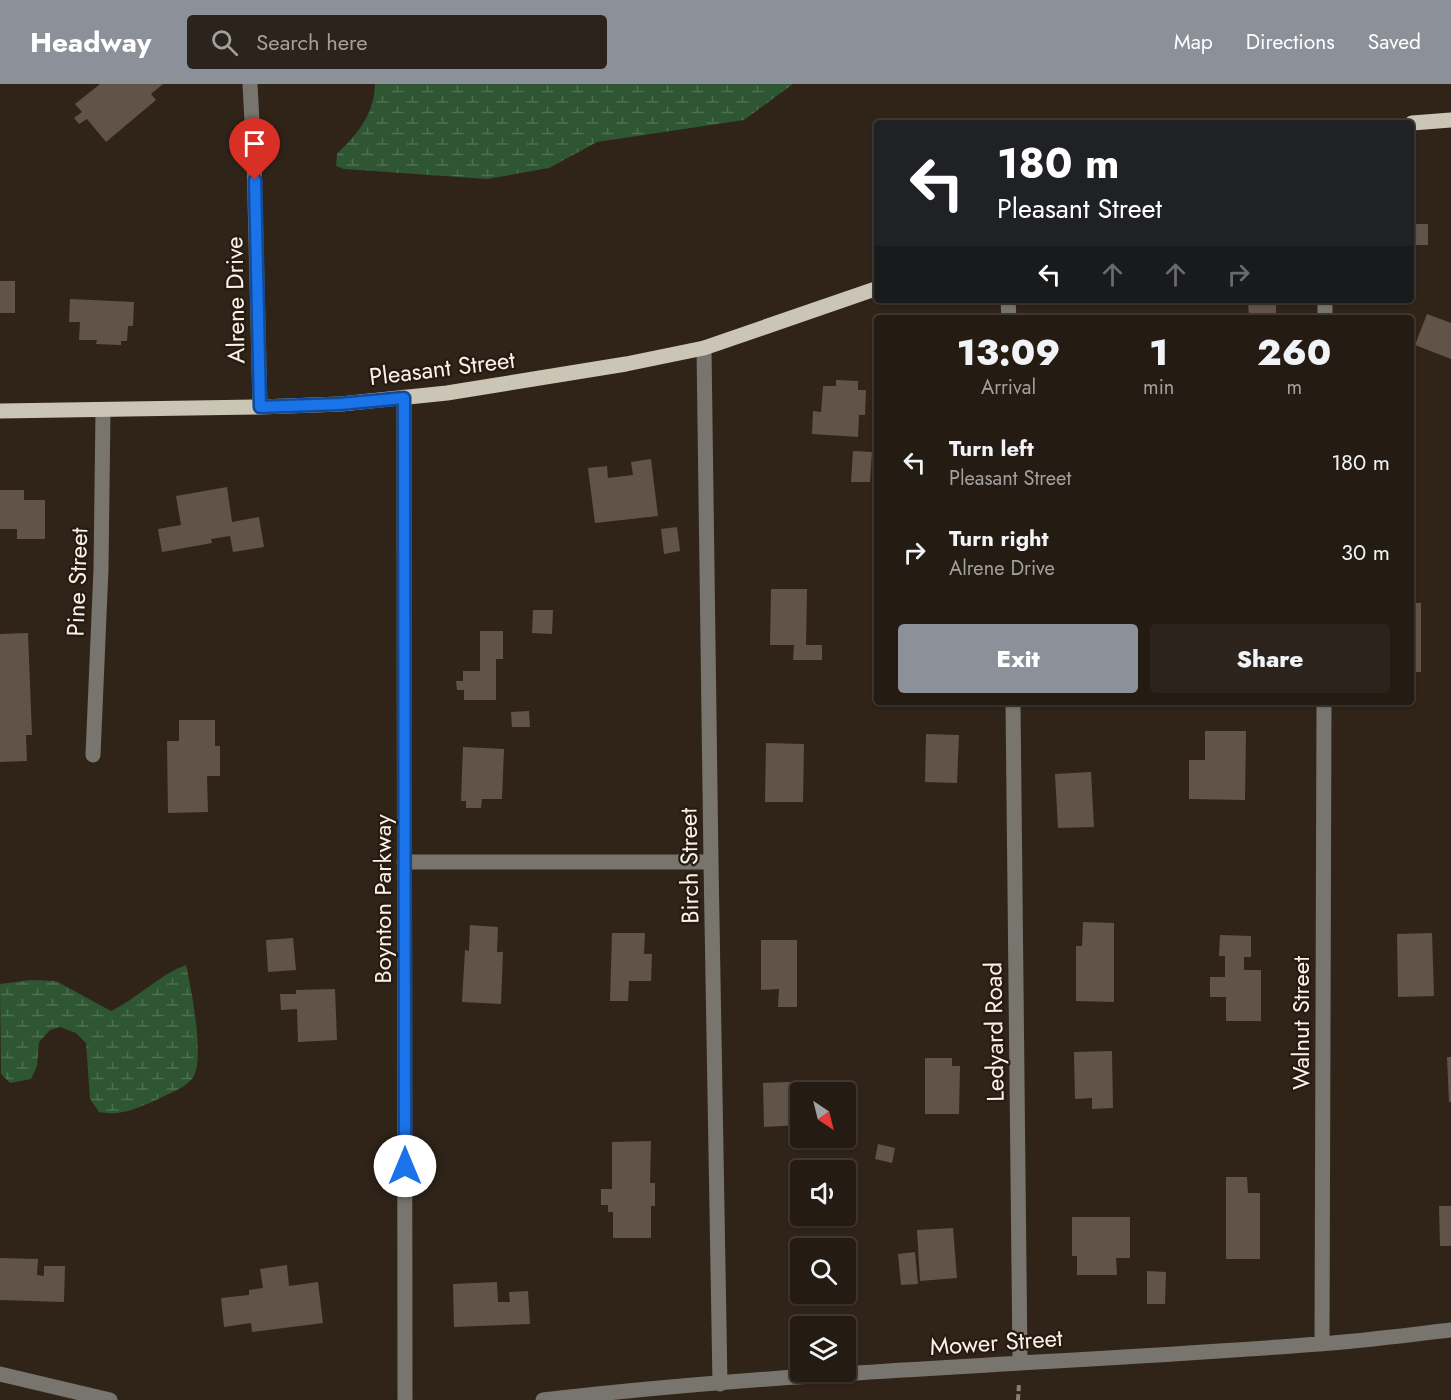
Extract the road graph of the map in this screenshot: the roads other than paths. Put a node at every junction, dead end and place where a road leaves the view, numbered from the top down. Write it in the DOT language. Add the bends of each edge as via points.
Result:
graph roads {
  1 [pos="250,84"];
  2 [pos="1451,120"];
  3 [pos="1414,123"];
  4 [pos="874,289"];
  5 [pos="704,348"];
  6 [pos="404,398"];
  7 [pos="260,407"];
  8 [pos="103,410"];
  9 [pos="0,411"];
  10 [pos="1013,705"];
  11 [pos="1324,705"];
  12 [pos="93,755"];
  13 [pos="404,862"];
  14 [pos="711,862"];
  15 [pos="1451,1330"];
  16 [pos="1322,1344"];
  17 [pos="1020,1362"];
  18 [pos="0,1374"];
  19 [pos="720,1384"];
  20 [pos="110,1400"];
  21 [pos="405,1400"];
  22 [pos="543,1400"];
  1 -- 7 [label="street, Alrene Drive"];
  2 -- 3 [label="main road"];
  4 -- 5 [label="main road, Pleasant Street"];
  5 -- 6 [label="main road, Pleasant Street"];
  5 -- 14 [label="street, Birch Street"];
  6 -- 7 [label="main road, Pleasant Street"];
  6 -- 13 [label="street, Boynton Parkway"];
  7 -- 8 [label="main road, Pleasant Street"];
  8 -- 9 [label="main road, Pleasant Street"];
  8 -- 12 [label="street, Pine Street"];
  10 -- 17 [label="street, Ledyard Road"];
  11 -- 16 [label="street, Walnut Street"];
  13 -- 14 [label="street"];
  13 -- 21 [label="street, Boynton Parkway"];
  14 -- 19 [label="street, Birch Street"];
  15 -- 16 [label="street, Mower Street"];
  16 -- 17 [label="street, Mower Street"];
  17 -- 19 [label="street, Mower Street"];
  18 -- 20 [label="street"];
  19 -- 22 [label="street, Mower Street"];
}
